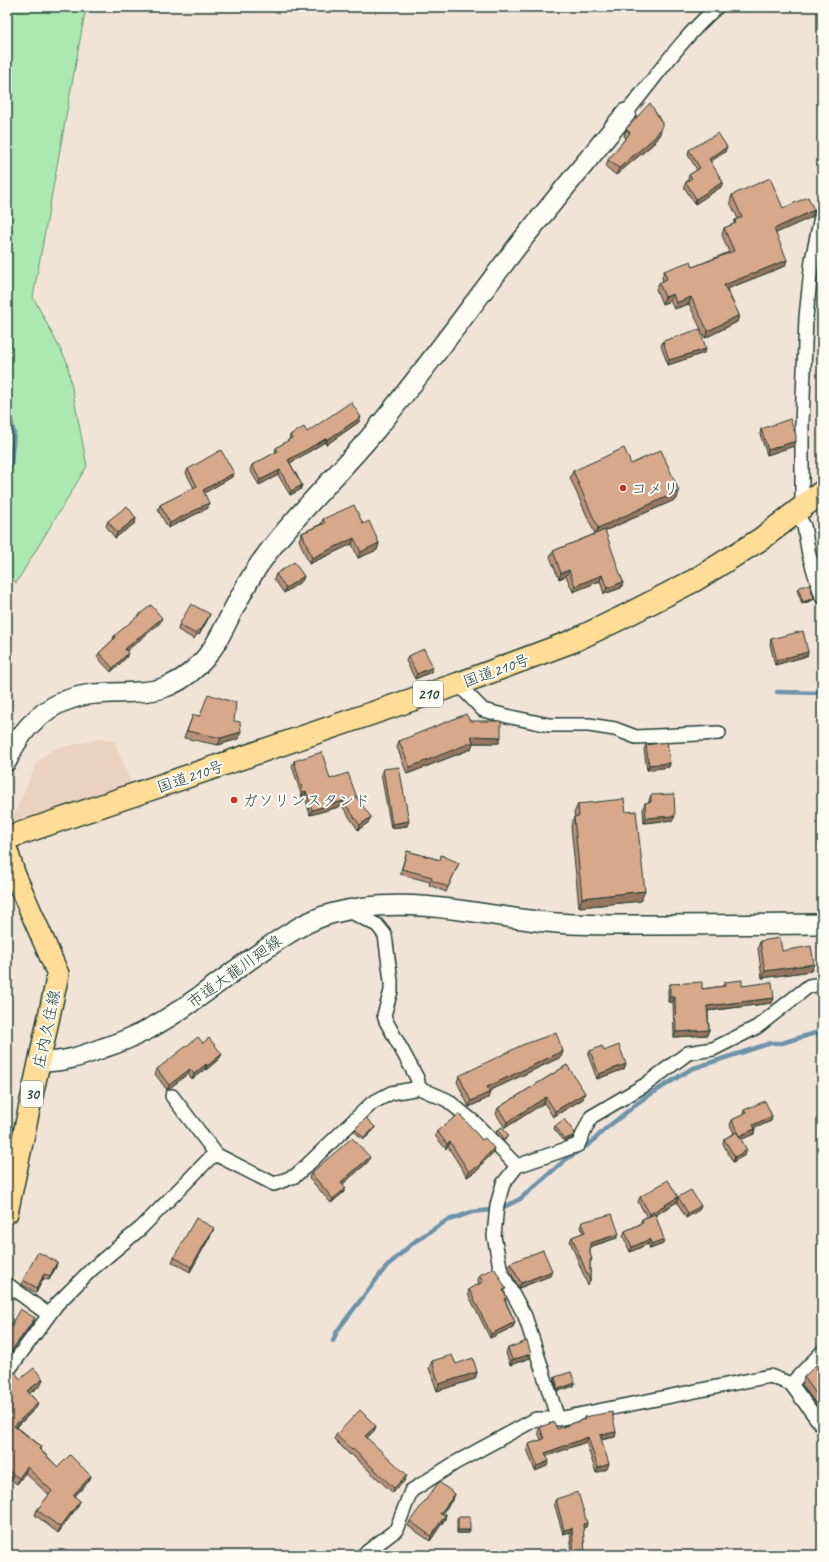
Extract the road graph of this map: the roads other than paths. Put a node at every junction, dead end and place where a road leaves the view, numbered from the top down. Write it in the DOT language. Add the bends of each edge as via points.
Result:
graph roads {
  1 [pos="717,7"];
  2 [pos="626,113"];
  3 [pos="822,212"];
  4 [pos="822,492"];
  5 [pos="799,511"];
  6 [pos="822,597"];
  7 [pos="458,684"];
  8 [pos="719,732"];
  9 [pos="7,761"];
  10 [pos="7,838"];
  11 [pos="7,851"];
  12 [pos="347,910"];
  13 [pos="822,924"];
  14 [pos="822,984"];
  15 [pos="39,1062"];
  16 [pos="417,1087"];
  17 [pos="172,1096"];
  18 [pos="217,1155"];
  19 [pos="518,1166"];
  20 [pos="7,1213"];
  21 [pos="7,1284"];
  22 [pos="49,1315"];
  23 [pos="822,1352"];
  24 [pos="7,1372"];
  25 [pos="791,1384"];
  26 [pos="558,1419"];
  27 [pos="822,1426"];
  28 [pos="363,1555"];
  1 -- 2 [label="street" via="687,36"];
  2 -- 9 [label="street" via="376,429 264,558 240,596 213,650 189,674 161,689 86,695 72,698 47,710 21,735"];
  3 -- 5 [label="street" via="812,260 806,317"];
  4 -- 5 [label="highway, 国道210号 / 210"];
  5 -- 6 [label="street"];
  5 -- 7 [label="highway, 国道210号 / 210" via="726,561 675,591 573,641"];
  7 -- 8 [label="street" via="483,710 549,725 589,725 615,729 636,737"];
  7 -- 10 [label="highway, 国道210号 / 210"];
  11 -- 15 [label="main road, 庄内久住線 / 30" via="58,974"];
  12 -- 13 [label="street, 市道大龍川廻線" via="363,906 397,904 435,906 518,919 580,924"];
  12 -- 15 [label="street, 市道大龍川廻線" via="309,921 285,935 179,1011 148,1029 74,1059"];
  12 -- 16 [label="street" via="377,925 385,935 391,991 384,1015 417,1078"];
  14 -- 19 [label="street" via="810,986 757,1027 714,1049 688,1053 645,1085 592,1117 578,1145"];
  15 -- 20 [label="main road, 庄内久住線 / 30"];
  16 -- 18 [label="street" via="391,1093 372,1103 295,1176 274,1184"];
  16 -- 19 [label="street" via="447,1100 475,1123"];
  17 -- 18 [label="street"];
  18 -- 22 [label="street" via="210,1158 141,1228 92,1269"];
  19 -- 26 [label="street" via="503,1184 497,1205 494,1236 501,1272 525,1316"];
  21 -- 22 [label="street"];
  22 -- 24 [label="street"];
  23 -- 25 [label="street"];
  25 -- 26 [label="street" via="770,1376"];
  25 -- 27 [label="street"];
  26 -- 28 [label="street" via="536,1419 455,1463 411,1491 396,1530"];
}
